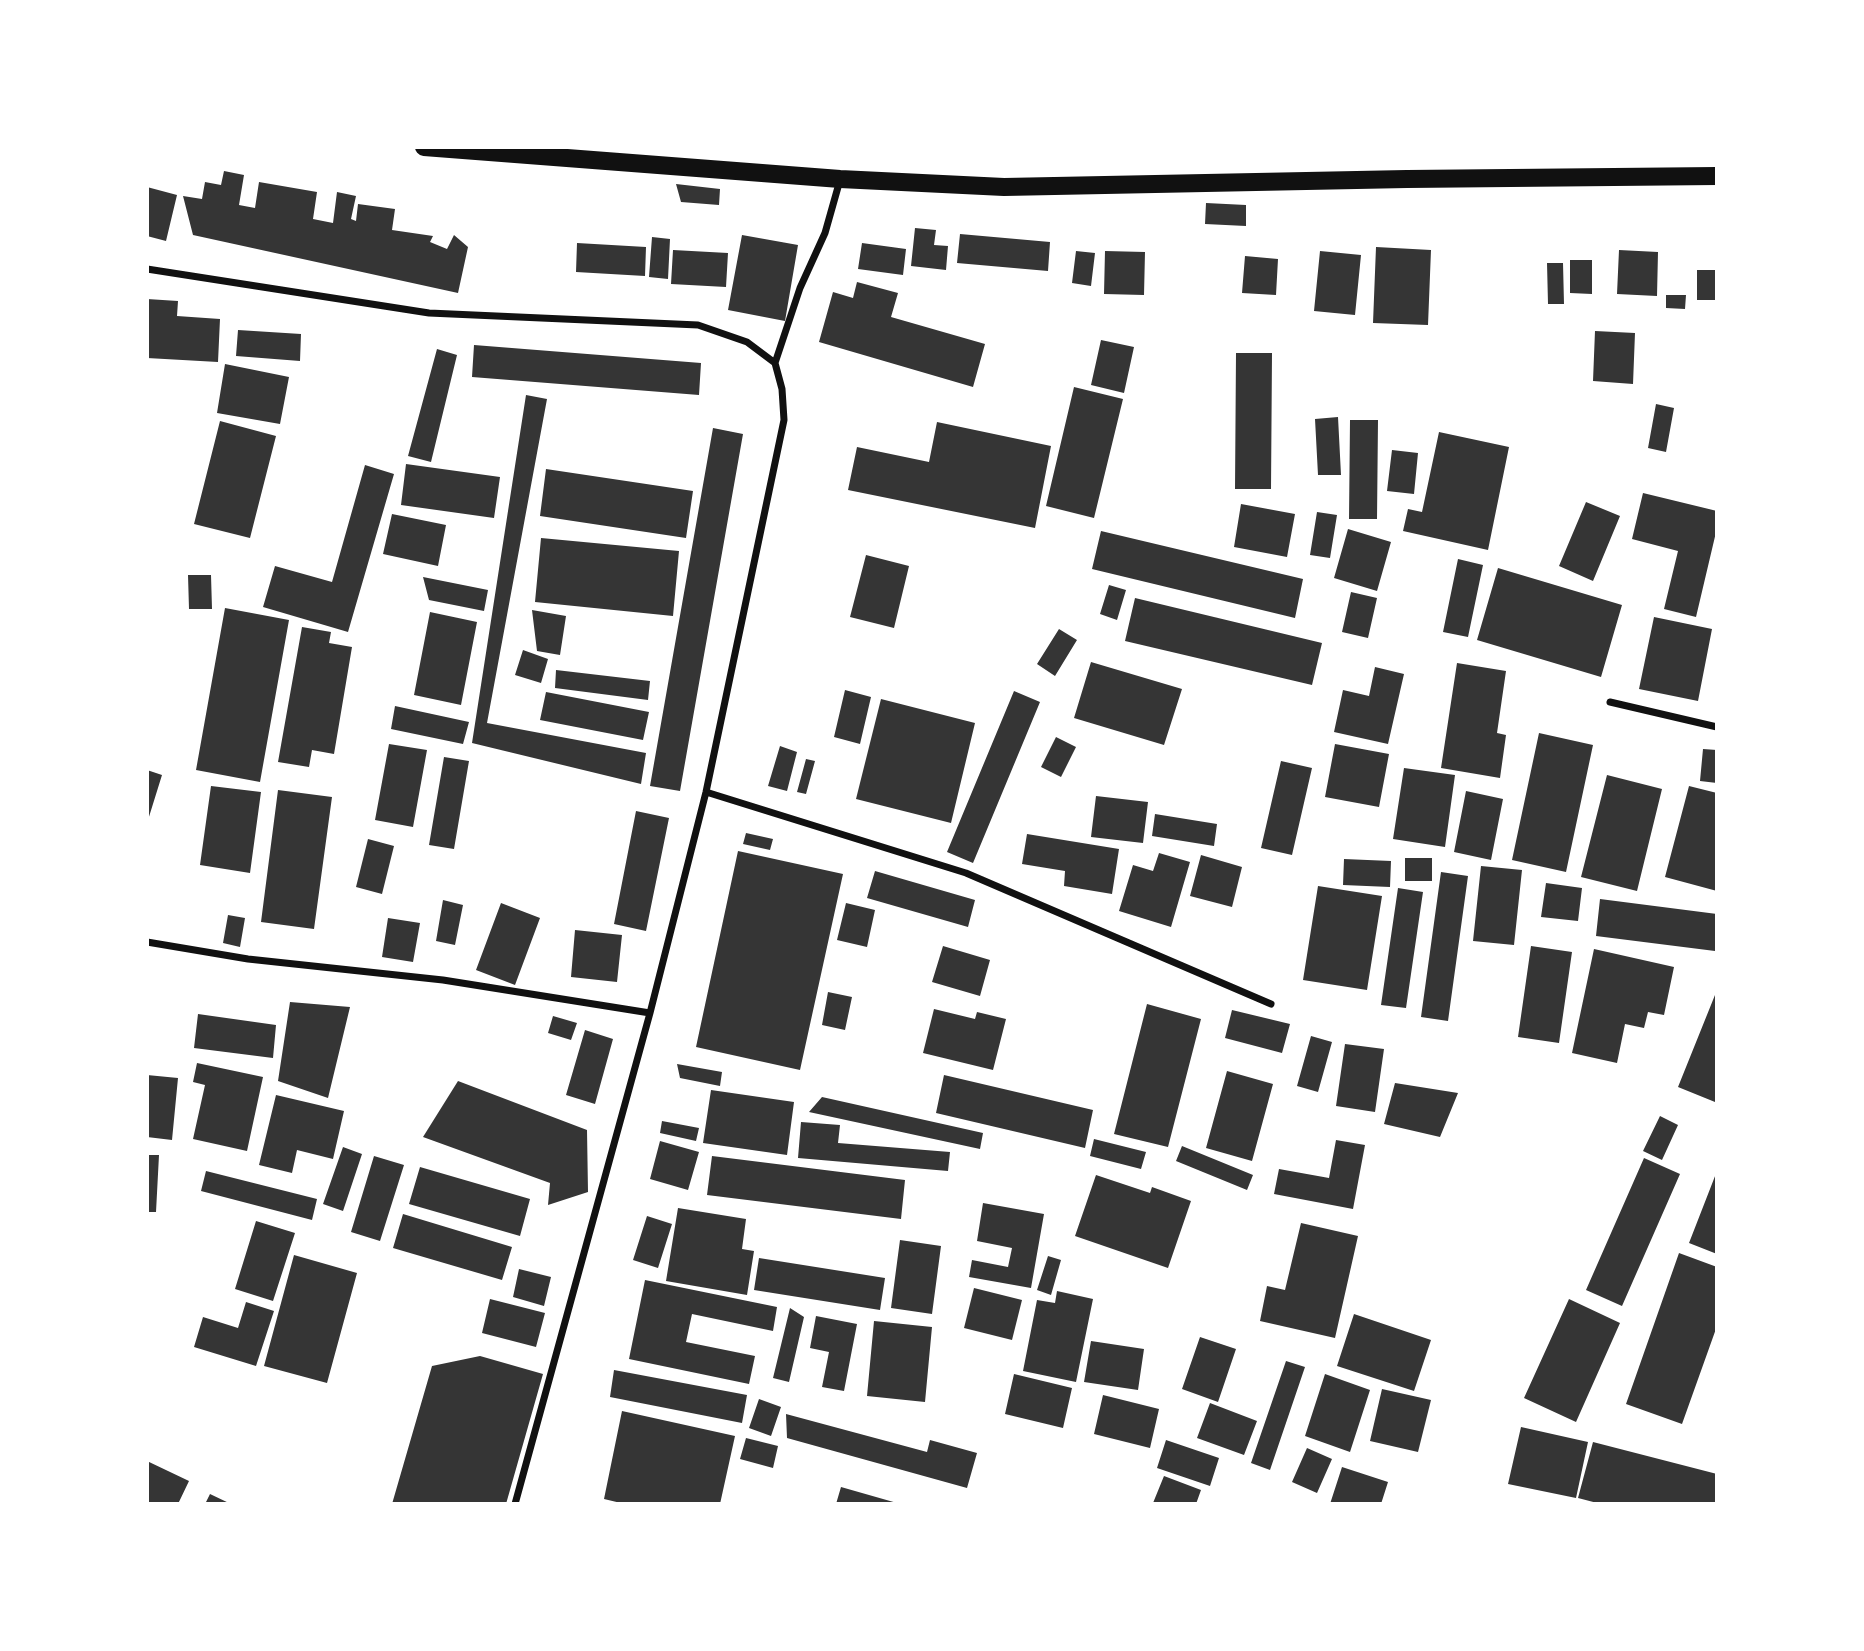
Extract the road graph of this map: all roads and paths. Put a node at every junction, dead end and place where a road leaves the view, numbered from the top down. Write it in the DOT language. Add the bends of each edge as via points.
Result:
graph roads {
  1 [pos="424,147"];
  2 [pos="1717,176"];
  3 [pos="840,179"];
  4 [pos="147,269"];
  5 [pos="775,363"];
  6 [pos="1610,702"];
  7 [pos="1717,727"];
  8 [pos="706,792"];
  9 [pos="147,942"];
  10 [pos="1271,1004"];
  11 [pos="650,1013"];
  12 [pos="515,1504"];
  1 -- 3 [label="main road"];
  2 -- 3 [label="main road" via="1004,187"];
  3 -- 5 [label="street" via="825,233 800,288"];
  4 -- 5 [label="street" via="429,313 698,324 747,342"];
  5 -- 8 [label="street" via="784,420"];
  6 -- 7 [label="street"];
  8 -- 10 [label="street" via="966,873"];
  8 -- 11 [label="street"];
  9 -- 11 [label="street" via="248,959 443,980"];
  11 -- 12 [label="street"];
}
